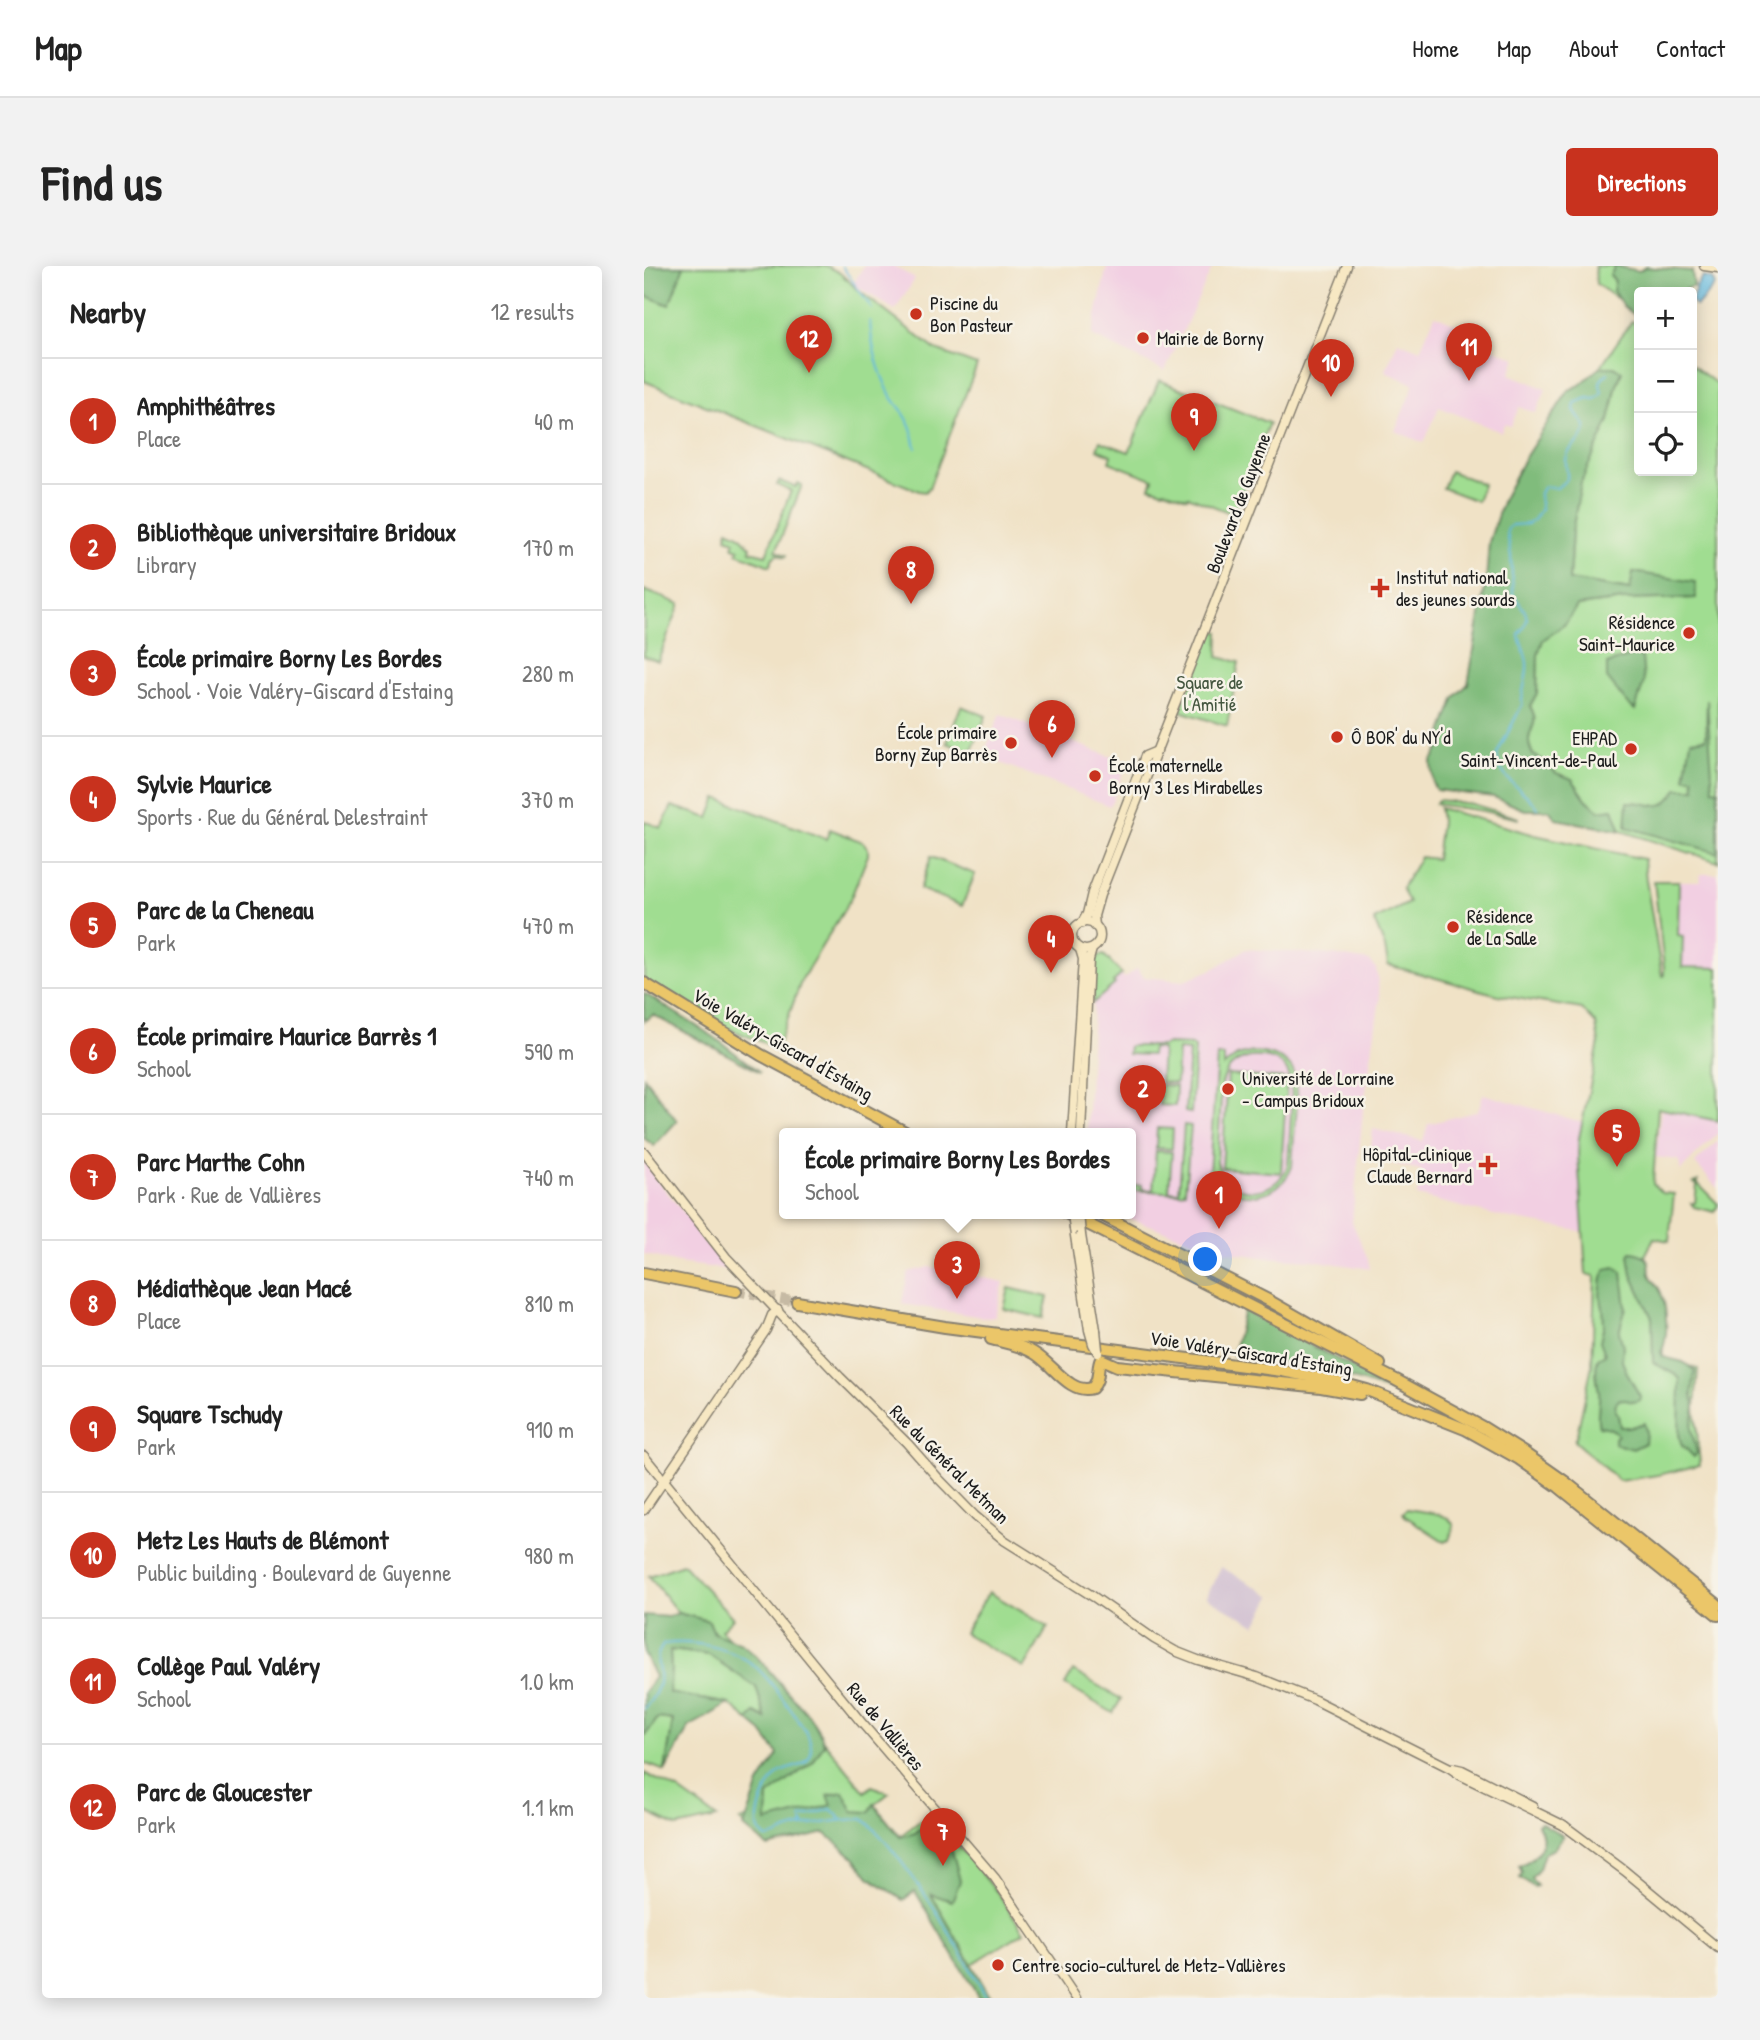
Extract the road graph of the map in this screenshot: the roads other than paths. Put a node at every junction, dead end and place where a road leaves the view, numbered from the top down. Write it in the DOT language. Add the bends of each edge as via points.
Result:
graph roads {
  1 [pos="1347,266"];
  2 [pos="1704,266"];
  3 [pos="1718,268"];
  4 [pos="1117,840"];
  5 [pos="1082,923"];
  6 [pos="1095,926"];
  7 [pos="1080,949"];
  8 [pos="1092,949"];
  9 [pos="644,983"];
  10 [pos="873,1115"];
  11 [pos="898,1128"];
  12 [pos="906,1128"];
  13 [pos="1072,1128"];
  14 [pos="1081,1128"];
  15 [pos="644,1152"];
  16 [pos="1074,1219"];
  17 [pos="1083,1219"];
  18 [pos="1110,1219"];
  19 [pos="644,1273"];
  20 [pos="736,1291"];
  21 [pos="797,1302"];
  22 [pos="781,1313"];
  23 [pos="945,1327"];
  24 [pos="1099,1356"];
  25 [pos="1445,1406"];
  26 [pos="1410,1407"];
  27 [pos="644,1456"];
  28 [pos="663,1480"];
  29 [pos="1561,1484"];
  30 [pos="652,1497"];
  31 [pos="677,1499"];
  32 [pos="644,1510"];
  33 [pos="1629,1538"];
  34 [pos="1718,1605"];
  35 [pos="1718,1615"];
  36 [pos="1718,1948"];
  37 [pos="1076,1998"];
  1 -- 4 [label="main road, Boulevard de Guyenne" via="1157,751"];
  2 -- 3 [label="main road"];
  4 -- 5 [label="main road, Boulevard de Guyenne"];
  4 -- 6 [label="main road, Boulevard de Guyenne"];
  5 -- 6 [label="main road"];
  5 -- 7 [label="main road" via="1072,937"];
  6 -- 8 [label="main road" via="1100,938"];
  7 -- 8 [label="main road"];
  7 -- 13 [label="main road"];
  8 -- 14 [label="main road"];
  9 -- 10 [label="highway, Voie Valéry-Giscard d'Estaing" via="761,1055"];
  10 -- 11 [label="highway, Voie Valéry-Giscard d'Estaing"];
  10 -- 12 [label="highway"];
  15 -- 22 [label="main road, Rue du Général Metman" via="716,1245"];
  16 -- 24 [label="main road, bridge"];
  17 -- 25 [label="highway, Voie Valéry-Giscard d'Estaing"];
  18 -- 25 [label="highway" via="1268,1300"];
  19 -- 20 [label="highway"];
  21 -- 23 [label="highway, Voie Valéry-Giscard d'Estaing"];
  22 -- 28 [label="main road" via="772,1315"];
  22 -- 36 [label="main road, Rue du Général Metman" via="1004,1541 1175,1651 1315,1700 1565,1826"];
  23 -- 24 [label="highway" via="1032,1351 1083,1390 1096,1385"];
  23 -- 26 [label="highway, Voie Valéry-Giscard d'Estaing" via="1282,1371 1367,1390"];
  24 -- 26 [label="highway" via="1117,1366 1321,1387"];
  25 -- 29 [label="highway, Voie Valéry-Giscard d'Estaing" via="1524,1452"];
  26 -- 29 [label="highway, Voie Valéry-Giscard d'Estaing" via="1465,1429"];
  27 -- 28 [label="main road, Rue de Vallières"];
  28 -- 30 [label="main road"];
  28 -- 31 [label="main road, Rue de Vallières"];
  29 -- 33 [label="highway, Voie Valéry-Giscard d'Estaing"];
  30 -- 31 [label="main road"];
  30 -- 32 [label="main road"];
  31 -- 37 [label="main road, Rue de Vallières" via="995,1878"];
  33 -- 34 [label="highway, Voie Valéry-Giscard d'Estaing"];
  33 -- 35 [label="highway, Voie Valéry-Giscard d'Estaing"];
}
